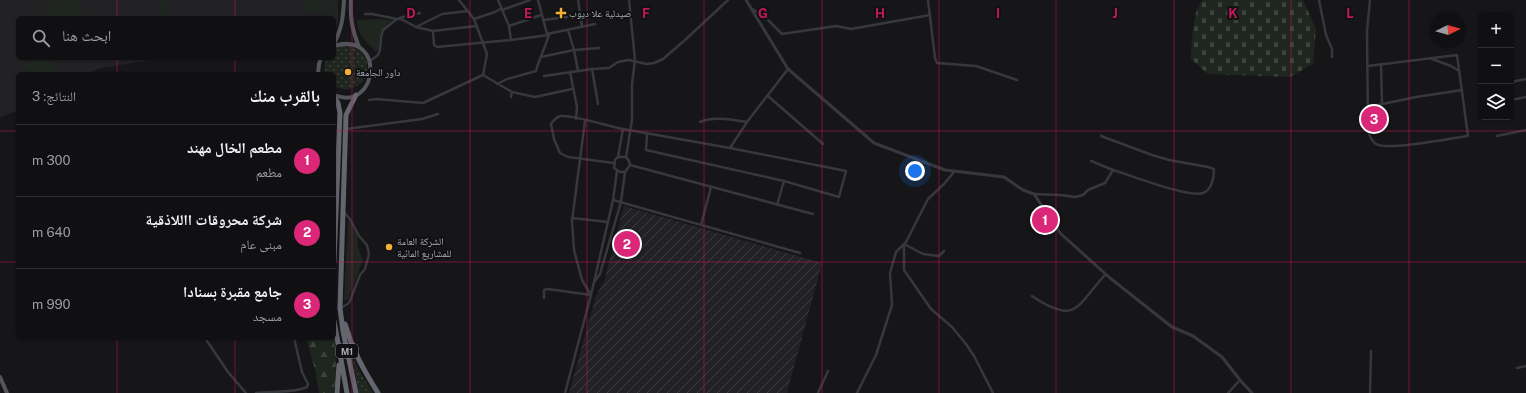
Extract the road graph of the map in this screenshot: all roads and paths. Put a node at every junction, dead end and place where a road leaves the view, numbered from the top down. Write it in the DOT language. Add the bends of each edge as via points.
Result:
graph roads {
  1 [pos="344,0"];
  2 [pos="351,0"];
  3 [pos="459,0"];
  4 [pos="498,0"];
  5 [pos="530,0"];
  6 [pos="538,0"];
  7 [pos="578,0"];
  8 [pos="629,0"];
  9 [pos="728,0"];
  10 [pos="746,0"];
  11 [pos="928,0"];
  12 [pos="1319,0"];
  13 [pos="1370,0"];
  14 [pos="750,8"];
  15 [pos="502,9"];
  16 [pos="468,11"];
  17 [pos="420,13"];
  18 [pos="598,13"];
  19 [pos="365,14"];
  20 [pos="541,15"];
  21 [pos="580,15"];
  22 [pos="930,15"];
  23 [pos="398,18"];
  24 [pos="474,19"];
  25 [pos="544,20"];
  26 [pos="595,24"];
  27 [pos="476,26"];
  28 [pos="509,26"];
  29 [pos="582,26"];
  30 [pos="416,27"];
  31 [pos="568,30"];
  32 [pos="433,31"];
  33 [pos="549,34"];
  34 [pos="336,40"];
  35 [pos="511,40"];
  36 [pos="483,42"];
  37 [pos="336,44"];
  38 [pos="359,47"];
  39 [pos="599,48"];
  40 [pos="574,50"];
  41 [pos="541,57"];
  42 [pos="1332,57"];
  43 [pos="1430,58"];
  44 [pos="320,60"];
  45 [pos="635,60"];
  46 [pos="370,61"];
  47 [pos="1381,64"];
  48 [pos="1368,66"];
  49 [pos="592,68"];
  50 [pos="788,69"];
  51 [pos="578,71"];
  52 [pos="1459,71"];
  53 [pos="318,72"];
  54 [pos="570,72"];
  55 [pos="483,76"];
  56 [pos="544,76"];
  57 [pos="1526,79"];
  58 [pos="1017,80"];
  59 [pos="1514,81"];
  60 [pos="497,84"];
  61 [pos="572,89"];
  62 [pos="1462,90"];
  63 [pos="512,92"];
  64 [pos="356,95"];
  65 [pos="336,96"];
  66 [pos="768,96"];
  67 [pos="1526,97"];
  68 [pos="511,98"];
  69 [pos="336,99"];
  70 [pos="1514,99"];
  71 [pos="369,100"];
  72 [pos="1382,103"];
  73 [pos="598,104"];
  74 [pos="1368,106"];
  75 [pos="438,114"];
  76 [pos="576,118"];
  77 [pos="585,121"];
  78 [pos="700,122"];
  79 [pos="747,122"];
  80 [pos="346,129"];
  81 [pos="623,129"];
  82 [pos="1526,130"];
  83 [pos="631,131"];
  84 [pos="647,134"];
  85 [pos="1102,136"];
  86 [pos="1497,136"];
  87 [pos="823,144"];
  88 [pos="730,148"];
  89 [pos="618,157"];
  90 [pos="626,157"];
  91 [pos="580,158"];
  92 [pos="1091,161"];
  93 [pos="614,163"];
  94 [pos="630,165"];
  95 [pos="1113,170"];
  96 [pos="618,171"];
  97 [pos="625,172"];
  98 [pos="954,172"];
  99 [pos="784,181"];
  100 [pos="711,187"];
  101 [pos="1034,194"];
  102 [pos="336,199"];
  103 [pos="613,200"];
  104 [pos="621,202"];
  105 [pos="777,205"];
  106 [pos="343,212"];
  107 [pos="813,214"];
  108 [pos="572,218"];
  109 [pos="608,222"];
  110 [pos="701,225"];
  111 [pos="904,244"];
  112 [pos="944,251"];
  113 [pos="800,252"];
  114 [pos="1106,274"];
  115 [pos="593,284"];
  116 [pos="591,295"];
  117 [pos="1032,296"];
  118 [pos="544,298"];
  119 [pos="340,308"];
  120 [pos="336,335"];
  121 [pos="206,340"];
  122 [pos="294,340"];
  123 [pos="337,342"];
  124 [pos="1371,351"];
  125 [pos="1526,366"];
  126 [pos="1517,368"];
  127 [pos="828,371"];
  128 [pos="0,377"];
  129 [pos="1240,380"];
  130 [pos="7,393"];
  131 [pos="246,393"];
  132 [pos="256,393"];
  133 [pos="337,393"];
  134 [pos="348,393"];
  135 [pos="356,393"];
  136 [pos="378,393"];
  137 [pos="565,393"];
  138 [pos="818,393"];
  139 [pos="857,393"];
  140 [pos="993,393"];
  141 [pos="1228,393"];
  142 [pos="1252,393"];
  143 [pos="1370,393"];
  1 -- 34 [label="main road" via="343,20"];
  2 -- 38 [label="main road" via="352,30"];
  3 -- 16 [label="street"];
  4 -- 15 [label="street"];
  5 -- 15 [label="street"];
  6 -- 20 [label="street"];
  7 -- 21 [label="street"];
  8 -- 45 [label="street"];
  9 -- 45 [label="street" via="663,59 646,64"];
  10 -- 14 [label="street"];
  11 -- 22 [label="street"];
  12 -- 42 [label="street" via="1326,35 1332,48"];
  13 -- 48 [label="street" via="1367,31"];
  14 -- 22 [label="street" via="764,16 782,34 836,26 851,29"];
  14 -- 50 [label="street"];
  15 -- 24 [label="street"];
  15 -- 28 [label="street"];
  16 -- 24 [label="street"];
  16 -- 30 [label="street" via="442,14"];
  17 -- 23 [label="street"];
  18 -- 21 [label="street"];
  19 -- 23 [label="street"];
  20 -- 25 [label="street"];
  20 -- 28 [label="street"];
  21 -- 25 [label="street"];
  21 -- 29 [label="street"];
  22 -- 58 [label="street" via="934,58 937,63 976,66"];
  23 -- 30 [label="street"];
  23 -- 46 [label="street" via="383,30 378,55"];
  24 -- 27 [label="street"];
  25 -- 33 [label="street"];
  26 -- 29 [label="street"];
  27 -- 32 [label="street"];
  27 -- 36 [label="street"];
  28 -- 35 [label="street"];
  29 -- 31 [label="street"];
  30 -- 32 [label="street"];
  31 -- 33 [label="street"];
  31 -- 40 [label="street"];
  32 -- 36 [label="street" via="436,47"];
  33 -- 35 [label="street"];
  33 -- 41 [label="street"];
  35 -- 36 [label="street"];
  36 -- 55 [label="street" via="487,54"];
  37 -- 38 [label="main road" via="342,43"];
  38 -- 46 [label="main road"];
  39 -- 40 [label="street"];
  40 -- 41 [label="street"];
  40 -- 51 [label="street"];
  41 -- 60 [label="street" via="536,71"];
  43 -- 47 [label="street"];
  43 -- 52 [label="street"];
  43 -- 52 [label="street" via="1456,55"];
  44 -- 53 [label="main road"];
  45 -- 49 [label="street" via="623,60 609,68"];
  45 -- 83 [label="street"];
  46 -- 64 [label="main road" via="371,77 363,90"];
  47 -- 48 [label="street"];
  47 -- 72 [label="street"];
  48 -- 74 [label="street"];
  49 -- 51 [label="street"];
  49 -- 73 [label="street"];
  50 -- 66 [label="street"];
  50 -- 98 [label="street" via="874,143"];
  51 -- 54 [label="street"];
  52 -- 62 [label="street"];
  54 -- 56 [label="street"];
  54 -- 61 [label="street"];
  55 -- 60 [label="street"];
  55 -- 71 [label="street" via="423,103"];
  57 -- 59 [label="street"];
  60 -- 63 [label="street"];
  61 -- 63 [label="street" via="535,97"];
  61 -- 76 [label="street"];
  62 -- 72 [label="street"];
  62 -- 74 [label="street" via="1468,136 1392,146 1376,144 1368,131"];
  63 -- 68 [label="street"];
  64 -- 65 [label="main road"];
  64 -- 80 [label="highway, M1" via="346,115"];
  66 -- 79 [label="street"];
  66 -- 87 [label="street"];
  67 -- 70 [label="street"];
  69 -- 102 [label="highway" via="340,113"];
  72 -- 74 [label="street"];
  75 -- 80 [label="street" via="422,119"];
  76 -- 77 [label="street"];
  76 -- 91 [label="street" via="561,116 551,125 560,153"];
  77 -- 81 [label="street"];
  77 -- 91 [label="street"];
  78 -- 79 [label="street" via="716,119"];
  79 -- 88 [label="street"];
  80 -- 106 [label="highway, M1"];
  81 -- 83 [label="street"];
  81 -- 89 [label="street"];
  82 -- 86 [label="street"];
  83 -- 84 [label="street"];
  83 -- 90 [label="street"];
  84 -- 88 [label="street"];
  84 -- 99 [label="street" via="646,150"];
  85 -- 95 [label="street" via="1152,155 1214,169 1214,178 1208,190 1202,193 1185,192"];
  88 -- 99 [label="street" via="846,172 839,197"];
  89 -- 90 [label="street"];
  89 -- 93 [label="street"];
  90 -- 94 [label="street"];
  91 -- 93 [label="street"];
  91 -- 108 [label="street"];
  92 -- 95 [label="street"];
  93 -- 96 [label="street" via="614,168"];
  94 -- 97 [label="street"];
  94 -- 100 [label="street"];
  95 -- 101 [label="street" via="1105,183 1083,195 1075,197"];
  96 -- 97 [label="street"];
  96 -- 103 [label="street"];
  97 -- 104 [label="street"];
  98 -- 101 [label="street" via="1004,177"];
  98 -- 111 [label="street" via="928,199"];
  99 -- 105 [label="street"];
  100 -- 105 [label="street"];
  100 -- 110 [label="street"];
  101 -- 114 [label="street" via="1060,233"];
  103 -- 104 [label="street"];
  103 -- 109 [label="street"];
  104 -- 110 [label="street"];
  104 -- 115 [label="street" via="600,274"];
  105 -- 107 [label="street"];
  106 -- 119 [label="highway, M1"];
  106 -- 119 [label="street" via="367,245 369,254 349,303"];
  108 -- 109 [label="street"];
  108 -- 116 [label="street" via="574,250 582,280"];
  109 -- 115 [label="street"];
  110 -- 113 [label="street"];
  111 -- 112 [label="street" via="927,255 939,256"];
  111 -- 139 [label="street" via="896,252 890,273 892,305 876,355"];
  111 -- 140 [label="street" via="904,270 931,309 952,327 966,344"];
  114 -- 117 [label="street" via="1079,306 1069,311 1050,307"];
  114 -- 129 [label="street" via="1172,327 1193,336 1222,357"];
  115 -- 116 [label="street"];
  116 -- 118 [label="street" via="548,289 544,290"];
  116 -- 137 [label="street"];
  119 -- 135 [label="highway, M1"];
  119 -- 136 [label="highway" via="357,359"];
  120 -- 123 [label="highway, M1"];
  121 -- 131 [label="street"];
  122 -- 132 [label="street" via="307,388 299,391"];
  123 -- 133 [label="highway" via="340,367"];
  123 -- 134 [label="highway, M1"];
  124 -- 143 [label="street"];
  125 -- 126 [label="street"];
  127 -- 138 [label="street"];
  128 -- 130 [label="main road"];
  129 -- 141 [label="street"];
  129 -- 142 [label="street"];
}
